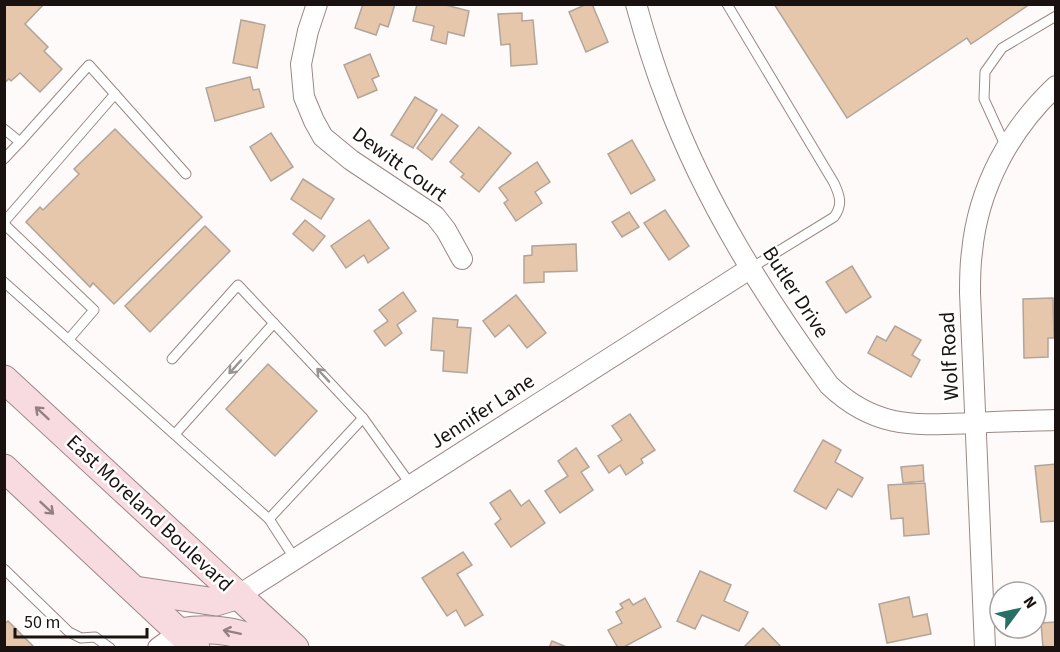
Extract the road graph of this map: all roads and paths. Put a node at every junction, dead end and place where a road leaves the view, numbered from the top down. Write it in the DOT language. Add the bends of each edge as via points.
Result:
graph roads {
  1 [pos="317,4"];
  2 [pos="636,4"];
  3 [pos="727,4"];
  4 [pos="1056,16"];
  5 [pos="1056,86"];
  6 [pos="115,94"];
  7 [pos="4,129"];
  8 [pos="20,142"];
  9 [pos="1006,147"];
  10 [pos="4,159"];
  11 [pos="186,174"];
  12 [pos="4,223"];
  13 [pos="462,259"];
  14 [pos="751,268"];
  15 [pos="4,282"];
  16 [pos="274,323"];
  17 [pos="69,339"];
  18 [pos="172,359"];
  19 [pos="4,379"];
  20 [pos="363,418"];
  21 [pos="1056,420"];
  22 [pos="975,423"];
  23 [pos="175,434"];
  24 [pos="4,468"];
  25 [pos="411,485"];
  26 [pos="269,519"];
  27 [pos="295,560"];
  28 [pos="4,569"];
  29 [pos="135,590"];
  30 [pos="239,595"];
  31 [pos="188,640"];
  32 [pos="110,648"];
  33 [pos="158,648"];
  34 [pos="283,648"];
  35 [pos="295,648"];
  36 [pos="985,648"];
  1 -- 13 [label="street, Dewitt Court" via="301,64 304,97 323,137 435,216"];
  2 -- 14 [label="street, Butler Drive" via="667,102 713,201"];
  3 -- 14 [label="lane" via="841,197 840,210 834,218"];
  4 -- 9 [label="lane" via="1002,48 985,72 984,99"];
  5 -- 9 [label="street, Wolf Road"];
  6 -- 8 [label="lane" via="89,65"];
  6 -- 11 [label="lane"];
  6 -- 12 [label="lane"];
  7 -- 8 [label="lane"];
  8 -- 10 [label="lane"];
  9 -- 22 [label="street, Wolf Road" via="984,196 972,252"];
  12 -- 17 [label="lane" via="94,310"];
  14 -- 22 [label="street, Butler Drive" via="829,385 855,406 892,422 922,426"];
  14 -- 25 [label="street, Jennifer Lane"];
  15 -- 17 [label="lane"];
  16 -- 18 [label="lane" via="238,285"];
  20 -- 16 [label="lane, one-way"];
  16 -- 23 [label="lane, one-way"];
  17 -- 23 [label="lane"];
  30 -- 19 [label="main road, East Moreland Boulevard, one-way"];
  20 -- 25 [label="lane"];
  20 -- 26 [label="lane"];
  21 -- 22 [label="street, Butler Drive"];
  22 -- 36 [label="street, Wolf Road"];
  23 -- 26 [label="lane"];
  24 -- 29 [label="main road, one-way"];
  25 -- 27 [label="street, Jennifer Lane"];
  26 -- 27 [label="lane"];
  27 -- 30 [label="street, Jennifer Lane"];
  28 -- 32 [label="lane" via="69,632 81,638 95,637"];
  29 -- 30 [label="main road" via="216,602"];
  29 -- 31 [label="main road"];
  30 -- 35 [label="main road, East Moreland Boulevard"];
  31 -- 33 [label="street"];
  34 -- 31 [label="main road, one-way" via="227,630 200,629"];
}
